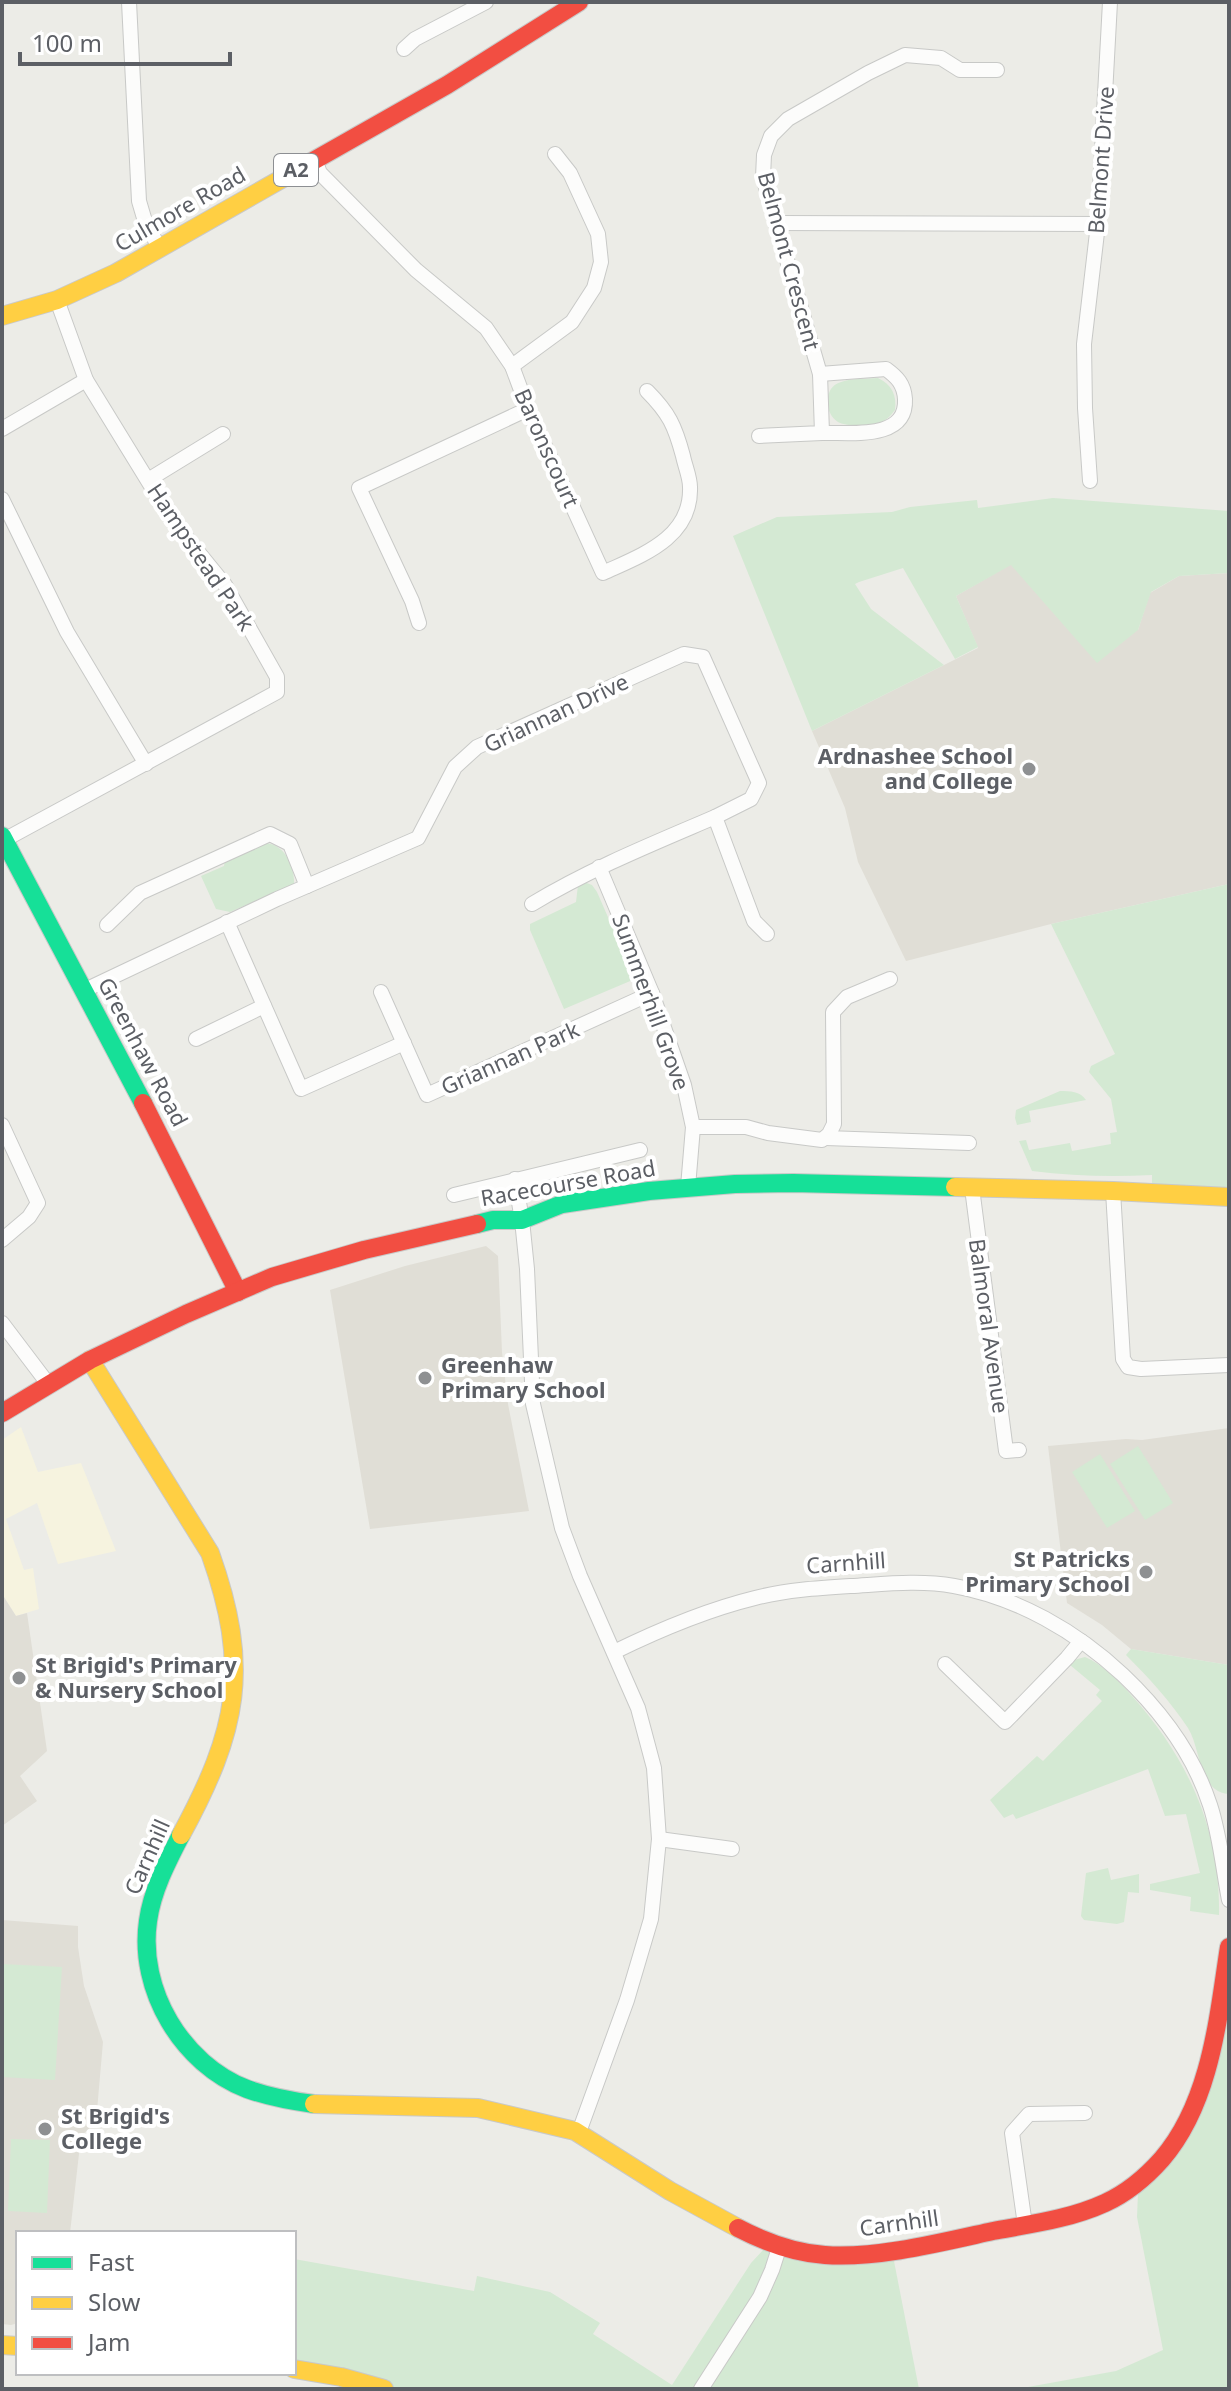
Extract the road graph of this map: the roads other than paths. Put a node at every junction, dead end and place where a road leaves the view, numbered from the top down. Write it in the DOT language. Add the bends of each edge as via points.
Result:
graph roads {
  1 [pos="129,2"];
  2 [pos="486,2"];
  3 [pos="579,2"];
  4 [pos="1110,2"];
  5 [pos="404,49"];
  6 [pos="997,70"];
  7 [pos="555,154"];
  8 [pos="315,160"];
  9 [pos="775,223"];
  10 [pos="1098,224"];
  11 [pos="159,248"];
  12 [pos="57,300"];
  13 [pos="2,316"];
  14 [pos="512,366"];
  15 [pos="820,374"];
  16 [pos="86,380"];
  17 [pos="647,391"];
  18 [pos="528,409"];
  19 [pos="2,429"];
  20 [pos="822,433"];
  21 [pos="223,434"];
  22 [pos="759,436"];
  23 [pos="148,480"];
  24 [pos="1090,481"];
  25 [pos="2,499"];
  26 [pos="419,623"];
  27 [pos="146,764"];
  28 [pos="715,817"];
  29 [pos="3,838"];
  30 [pos="8,861"];
  31 [pos="599,867"];
  32 [pos="307,886"];
  33 [pos="532,904"];
  34 [pos="227,922"];
  35 [pos="107,925"];
  36 [pos="767,934"];
  37 [pos="890,979"];
  38 [pos="83,991"];
  39 [pos="381,992"];
  40 [pos="652,993"];
  41 [pos="264,1006"];
  42 [pos="196,1039"];
  43 [pos="404,1043"];
  44 [pos="2,1125"];
  45 [pos="693,1127"];
  46 [pos="826,1138"];
  47 [pos="969,1143"];
  48 [pos="640,1150"];
  49 [pos="515,1179"];
  50 [pos="688,1187"];
  51 [pos="972,1188"];
  52 [pos="1113,1191"];
  53 [pos="454,1195"];
  54 [pos="1229,1197"];
  55 [pos="522,1220"];
  56 [pos="2,1240"];
  57 [pos="238,1292"];
  58 [pos="2,1323"];
  59 [pos="90,1360"];
  60 [pos="1229,1365"];
  61 [pos="49,1385"];
  62 [pos="2,1413"];
  63 [pos="1019,1450"];
  64 [pos="1081,1641"];
  65 [pos="614,1652"];
  66 [pos="945,1664"];
  67 [pos="659,1839"];
  68 [pos="732,1849"];
  69 [pos="1229,1900"];
  70 [pos="1229,1947"];
  71 [pos="1085,2113"];
  72 [pos="579,2132"];
  73 [pos="1025,2225"];
  74 [pos="780,2245"];
  75 [pos="296,2369"];
  76 [pos="384,2389"];
  77 [pos="701,2389"];
  1 -- 11 [label="street" via="139,201"];
  2 -- 5 [label="street"];
  3 -- 8 [label="main road, Culmore Road / A2"];
  4 -- 10 [label="street, Belmont Drive"];
  6 -- 9 [label="street, Belmont Crescent" via="960,70 941,58 905,55 788,119 771,136 764,155 763,177"];
  7 -- 14 [label="street" via="570,173 598,234 601,262 594,288 572,322"];
  8 -- 11 [label="main road, Culmore Road / A2"];
  8 -- 14 [label="street, Baronscourt" via="320,173 374,229 486,328"];
  9 -- 10 [label="street"];
  9 -- 15 [label="street, Belmont Crescent"];
  10 -- 24 [label="street, Belmont Drive" via="1086,317"];
  11 -- 12 [label="main road, Culmore Road / A2"];
  12 -- 13 [label="main road, Culmore Road / A2"];
  12 -- 16 [label="street, Hampstead Park"];
  14 -- 18 [label="street, Baronscourt"];
  15 -- 20 [label="street, Belmont Crescent"];
  15 -- 20 [label="street" via="886,369 899,379 905,397 904,412 888,430"];
  16 -- 19 [label="street"];
  16 -- 23 [label="street, Hampstead Park"];
  17 -- 18 [label="street, Baronscourt" via="666,411 679,441 690,485 688,506 679,527 663,543 603,573"];
  18 -- 26 [label="street" via="359,488"];
  20 -- 22 [label="street"];
  21 -- 23 [label="street"];
  23 -- 27 [label="street, Hampstead Park" via="172,520 232,596 277,677 277,692"];
  25 -- 27 [label="street" via="67,632"];
  27 -- 29 [label="street, Hampstead Park"];
  28 -- 31 [label="street, Griannan Drive"];
  28 -- 32 [label="street, Griannan Drive" via="751,799 759,783 703,657 684,654 477,747 455,767 418,838"];
  28 -- 36 [label="street" via="754,921"];
  29 -- 30 [label="main road, Greenhaw Road"];
  30 -- 38 [label="main road, Greenhaw Road"];
  31 -- 33 [label="street, Griannan Drive"];
  31 -- 40 [label="street, Summerhill Grove"];
  32 -- 34 [label="street, Griannan Drive"];
  32 -- 35 [label="street" via="290,844 270,834 140,893"];
  34 -- 38 [label="street, Griannan Drive"];
  34 -- 41 [label="street"];
  37 -- 46 [label="street" via="847,997 833,1012 834,1124"];
  38 -- 57 [label="main road, Greenhaw Road"];
  39 -- 43 [label="street, Griannan Park"];
  40 -- 43 [label="street, Griannan Park" via="427,1095"];
  40 -- 45 [label="street, Summerhill Grove"];
  41 -- 42 [label="street"];
  41 -- 43 [label="street" via="301,1089"];
  44 -- 56 [label="street" via="38,1203"];
  45 -- 46 [label="street" via="746,1127 801,1139"];
  45 -- 50 [label="street, Summerhill Grove"];
  46 -- 47 [label="street"];
  48 -- 49 [label="street"];
  49 -- 53 [label="street"];
  49 -- 55 [label="street"];
  50 -- 51 [label="main road, Racecourse Road" via="793,1183"];
  50 -- 55 [label="main road, Racecourse Road" via="562,1204"];
  51 -- 52 [label="main road, Racecourse Road"];
  51 -- 63 [label="street, Balmoral Avenue" via="1006,1451"];
  52 -- 54 [label="main road, Racecourse Road"];
  52 -- 60 [label="street" via="1123,1359 1128,1367"];
  55 -- 57 [label="main road, Racecourse Road" via="493,1220 364,1250"];
  55 -- 65 [label="street" via="533,1404 562,1528"];
  57 -- 59 [label="main road, Racecourse Road"];
  58 -- 61 [label="street"];
  59 -- 61 [label="main road, Racecourse Road"];
  59 -- 72 [label="main road, Carnhill" via="210,1553 235,1646 225,1743 150,1902 146,1921 153,1986 177,2034 216,2073 266,2097 324,2105 483,2108"];
  61 -- 62 [label="main road, Racecourse Road"];
  64 -- 65 [label="street, Carnhill" via="1014,1603 954,1586 904,1583 757,1597 683,1621"];
  64 -- 66 [label="street" via="1005,1722"];
  64 -- 69 [label="street, Carnhill" via="1138,1689 1185,1752 1211,1806"];
  65 -- 67 [label="street" via="638,1708 654,1768"];
  67 -- 68 [label="street"];
  67 -- 72 [label="street" via="651,1919"];
  70 -- 73 [label="main road, Carnhill" via="1206,2075 1179,2135 1126,2192 1100,2206"];
  71 -- 73 [label="street" via="1029,2114 1012,2133"];
  72 -- 74 [label="main road, Carnhill" via="714,2215"];
  73 -- 74 [label="main road, Carnhill" via="879,2252 824,2255"];
  74 -- 77 [label="street" via="760,2297"];
  75 -- 76 [label="main road"];
}
